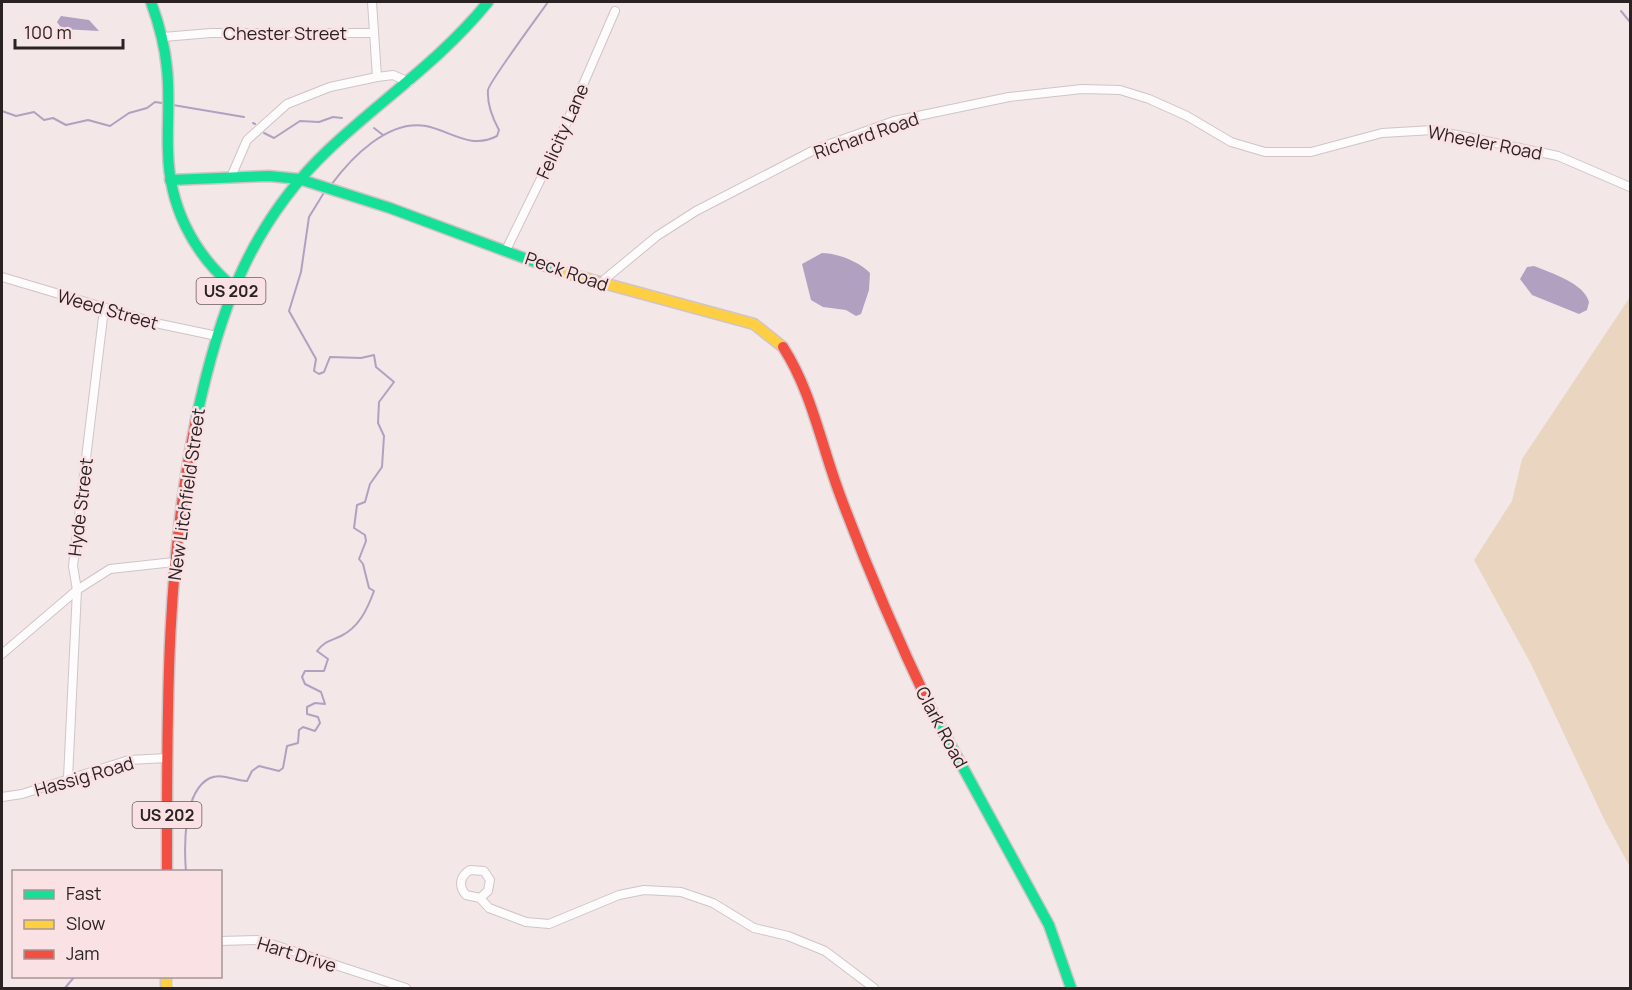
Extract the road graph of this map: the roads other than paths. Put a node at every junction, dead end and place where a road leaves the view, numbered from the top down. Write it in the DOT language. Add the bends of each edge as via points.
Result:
graph roads {
  1 [pos="151,2"];
  2 [pos="372,2"];
  3 [pos="488,2"];
  4 [pos="615,11"];
  5 [pos="373,33"];
  6 [pos="163,37"];
  7 [pos="378,77"];
  8 [pos="409,82"];
  9 [pos="1166,105"];
  10 [pos="231,177"];
  11 [pos="299,179"];
  12 [pos="170,180"];
  13 [pos="1630,187"];
  14 [pos="506,250"];
  15 [pos="2,277"];
  16 [pos="599,284"];
  17 [pos="232,287"];
  18 [pos="104,309"];
  19 [pos="217,336"];
  20 [pos="826,458"];
  21 [pos="174,562"];
  22 [pos="77,590"];
  23 [pos="2,654"];
  24 [pos="167,758"];
  25 [pos="68,778"];
  26 [pos="2,797"];
  27 [pos="167,870"];
  28 [pos="480,898"];
  29 [pos="222,941"];
  30 [pos="406,988"];
  31 [pos="872,988"];
  32 [pos="1071,988"];
  1 -- 6 [label="main road"];
  2 -- 5 [label="street"];
  3 -- 8 [label="main road, New Litchfield Street / US 202" via="469,27"];
  4 -- 14 [label="street, Felicity Lane"];
  5 -- 6 [label="street, Chester Street"];
  5 -- 7 [label="street"];
  6 -- 12 [label="main road" via="168,76"];
  7 -- 8 [label="street" via="393,75"];
  7 -- 10 [label="street" via="330,87 287,105 247,140"];
  8 -- 11 [label="main road, New Litchfield Street / US 202"];
  9 -- 13 [label="street, Wheeler Road" via="1231,142 1264,152 1311,152 1382,133 1433,130 1558,156"];
  9 -- 16 [label="street, Richard Road" via="1120,90 1094,88 1010,97 894,121 816,149 696,211 657,236"];
  10 -- 11 [label="main road, Peck Road"];
  10 -- 12 [label="main road, Peck Road"];
  11 -- 14 [label="main road, Peck Road"];
  11 -- 17 [label="main road, New Litchfield Street / US 202" via="258,236"];
  12 -- 17 [label="main road" via="190,237"];
  14 -- 16 [label="main road, Peck Road"];
  15 -- 18 [label="street, Weed Street"];
  16 -- 20 [label="main road, Peck Road" via="754,324 780,342 798,372"];
  17 -- 19 [label="main road, New Litchfield Street / US 202"];
  18 -- 19 [label="street, Weed Street"];
  18 -- 22 [label="street, Hyde Street" via="73,566"];
  19 -- 21 [label="main road, New Litchfield Street / US 202" via="188,458"];
  20 -- 32 [label="main road, Clark Road" via="905,655 1049,926"];
  21 -- 22 [label="street" via="110,569"];
  21 -- 24 [label="main road, New Litchfield Street / US 202"];
  22 -- 23 [label="street"];
  22 -- 25 [label="street, Hyde Street"];
  24 -- 25 [label="street, Hassig Road" via="129,760"];
  24 -- 27 [label="main road, New Litchfield Street / US 202"];
  25 -- 26 [label="street, Hassig Road"];
  28 -- 31 [label="street" via="489,908 526,922 549,924 619,895 644,890 681,892 713,903 754,928 825,951"];
  29 -- 30 [label="street, Hart Drive" via="259,940"];
}
